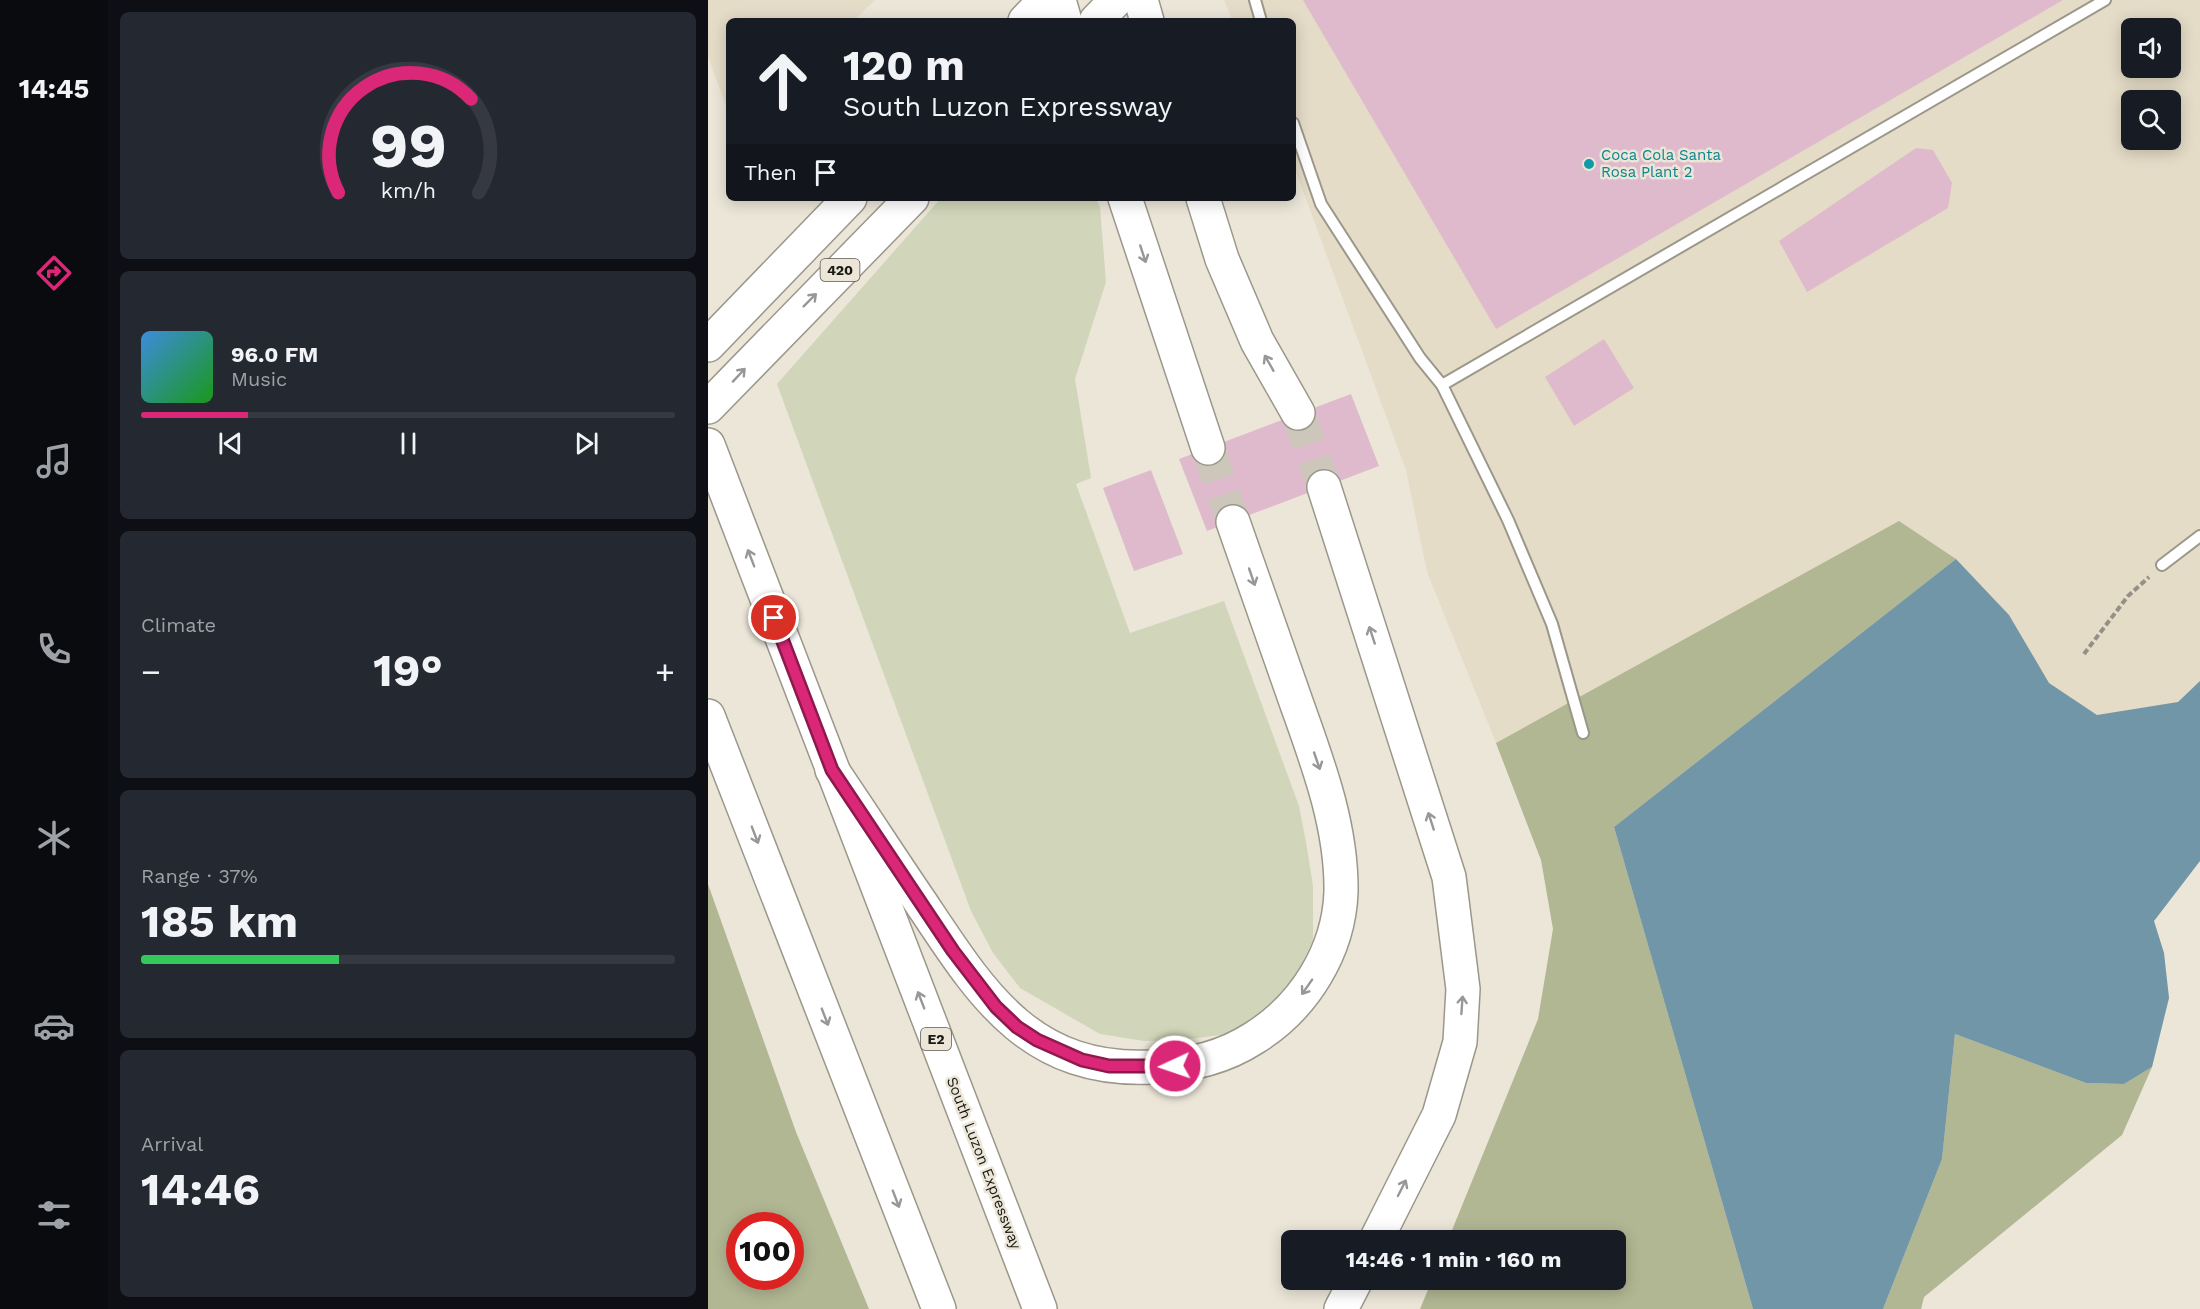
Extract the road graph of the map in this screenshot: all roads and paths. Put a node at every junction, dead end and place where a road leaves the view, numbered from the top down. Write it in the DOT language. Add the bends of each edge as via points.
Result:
graph roads {
  1 [pos="1045,0"];
  2 [pos="1059,0"];
  3 [pos="1116,0"];
  4 [pos="1141,0"];
  5 [pos="1256,0"];
  6 [pos="2104,0"];
  7 [pos="1027,18"];
  8 [pos="1064,18"];
  9 [pos="1099,18"];
  10 [pos="1146,18"];
  11 [pos="1260,18"];
  12 [pos="1296,132"];
  13 [pos="847,201"];
  14 [pos="909,201"];
  15 [pos="1126,201"];
  16 [pos="1204,201"];
  17 [pos="708,345"];
  18 [pos="1442,385"];
  19 [pos="708,407"];
  20 [pos="1298,414"];
  21 [pos="708,445"];
  22 [pos="1208,448"];
  23 [pos="1324,487"];
  24 [pos="1233,522"];
  25 [pos="2200,536"];
  26 [pos="2162,565"];
  27 [pos="2084,654"];
  28 [pos="708,716"];
  29 [pos="708,731"];
  30 [pos="1583,733"];
  31 [pos="832,770"];
  32 [pos="734,781"];
  33 [pos="1381,1230"];
  34 [pos="1351,1290"];
  35 [pos="939,1309"];
  36 [pos="1040,1309"];
  37 [pos="1341,1309"];
  1 -- 7 [label="main road"];
  2 -- 8 [label="main road"];
  3 -- 9 [label="main road"];
  4 -- 10 [label="main road"];
  5 -- 11 [label="lane"];
  6 -- 18 [label="lane"];
  12 -- 18 [label="lane" via="1321,204 1420,358"];
  13 -- 17 [label="main road, 420"];
  19 -- 14 [label="main road, 420, one-way"];
  15 -- 22 [label="main road, one-way"];
  20 -- 16 [label="main road, one-way" via="1257,341 1222,259"];
  18 -- 30 [label="lane" via="1508,520 1552,624"];
  31 -- 21 [label="main road, South Luzon Expressway / E2, one-way"];
  33 -- 23 [label="main road, one-way" via="1439,1115 1460,1042 1463,989 1449,877"];
  24 -- 31 [label="main road, one-way" via="1323,780 1340,860 1341,893 1334,935 1309,986 1269,1029 1239,1048 1175,1066 1109,1066 1059,1052 1017,1027 996,1007 953,951"];
  25 -- 26 [label="lane"];
  26 -- 27 [label="path" via="2128,596"];
  28 -- 32 [label="main road"];
  29 -- 32 [label="main road"];
  36 -- 31 [label="main road, South Luzon Expressway / E2, one-way"];
  32 -- 35 [label="main road, one-way"];
  34 -- 37 [label="main road"];
}
